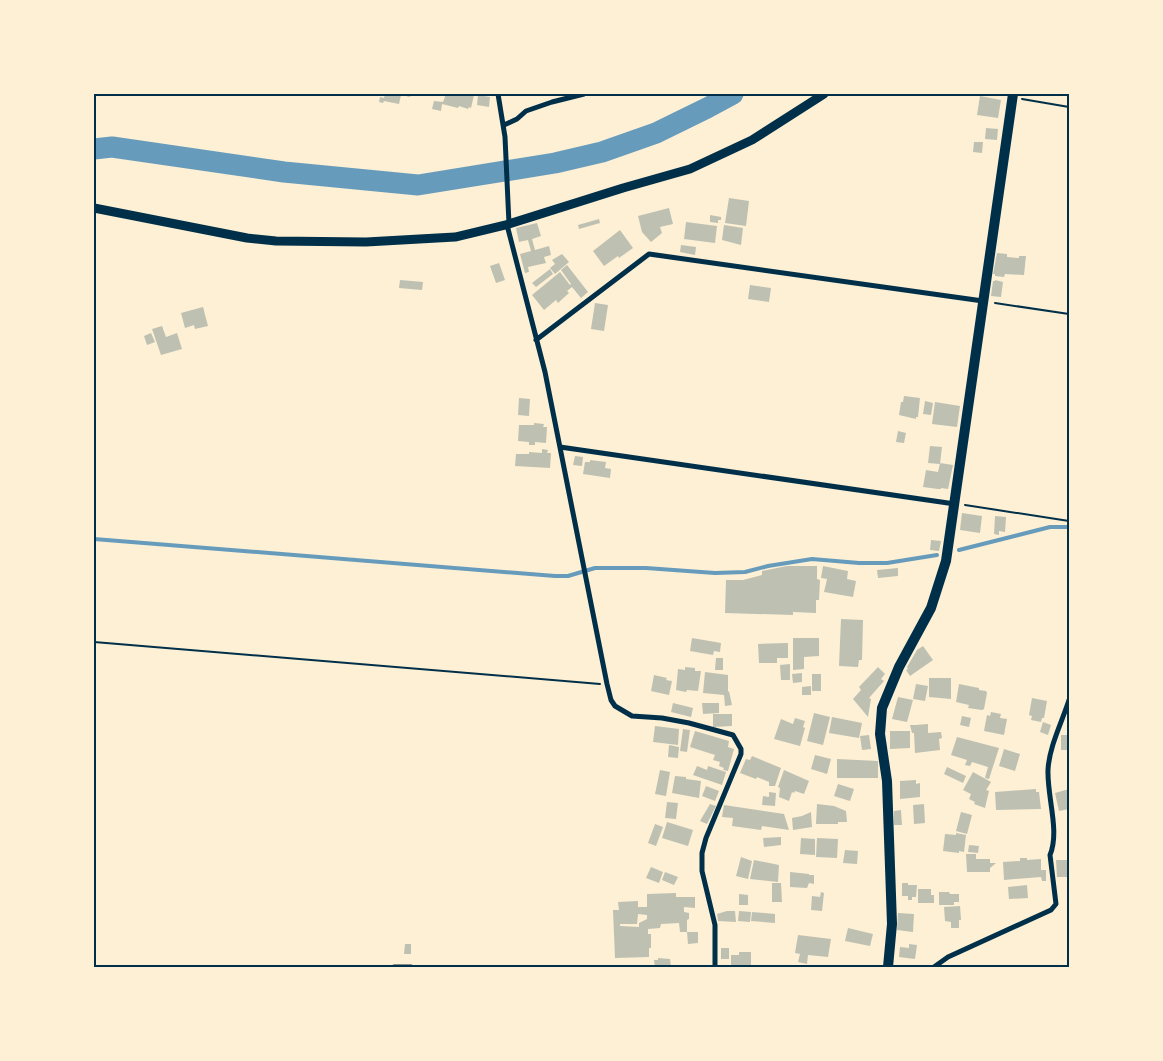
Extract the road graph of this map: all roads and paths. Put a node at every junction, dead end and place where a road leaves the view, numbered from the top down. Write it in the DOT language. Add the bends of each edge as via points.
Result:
graph roads {
  1 [pos="498,94"];
  2 [pos="584,94"];
  3 [pos="824,94"];
  4 [pos="1012,96"];
  5 [pos="1069,106"];
  6 [pos="504,125"];
  7 [pos="94,208"];
  8 [pos="508,225"];
  9 [pos="983,301"];
  10 [pos="1069,314"];
  11 [pos="536,340"];
  12 [pos="560,447"];
  13 [pos="955,504"];
  14 [pos="1069,521"];
  15 [pos="94,642"];
  16 [pos="607,684"];
  17 [pos="1069,700"];
  18 [pos="394,967"];
  19 [pos="411,967"];
  20 [pos="715,967"];
  21 [pos="888,967"];
  22 [pos="934,967"];
  1 -- 6 [label="street"];
  2 -- 6 [label="street" via="526,111"];
  3 -- 8 [label="main road" via="752,140 690,169"];
  4 -- 5 [label="path"];
  4 -- 9 [label="main road"];
  6 -- 8 [label="street"];
  7 -- 8 [label="main road" via="276,241 432,240"];
  8 -- 11 [label="street"];
  9 -- 10 [label="path"];
  9 -- 11 [label="street" via="649,254"];
  9 -- 13 [label="main road"];
  11 -- 12 [label="street"];
  12 -- 13 [label="street"];
  12 -- 16 [label="street"];
  13 -- 14 [label="path"];
  13 -- 21 [label="main road" via="946,561 931,608 882,708 880,734 887,781 892,924"];
  15 -- 16 [label="path"];
  16 -- 20 [label="street" via="615,706 627,714 689,723 733,735 740,749 741,754 702,854 702,871 715,925"];
  17 -- 22 [label="street" via="1048,769 1053,823 1050,855 1056,904 1051,910 948,957"];
  18 -- 19 [label="street"];
}
